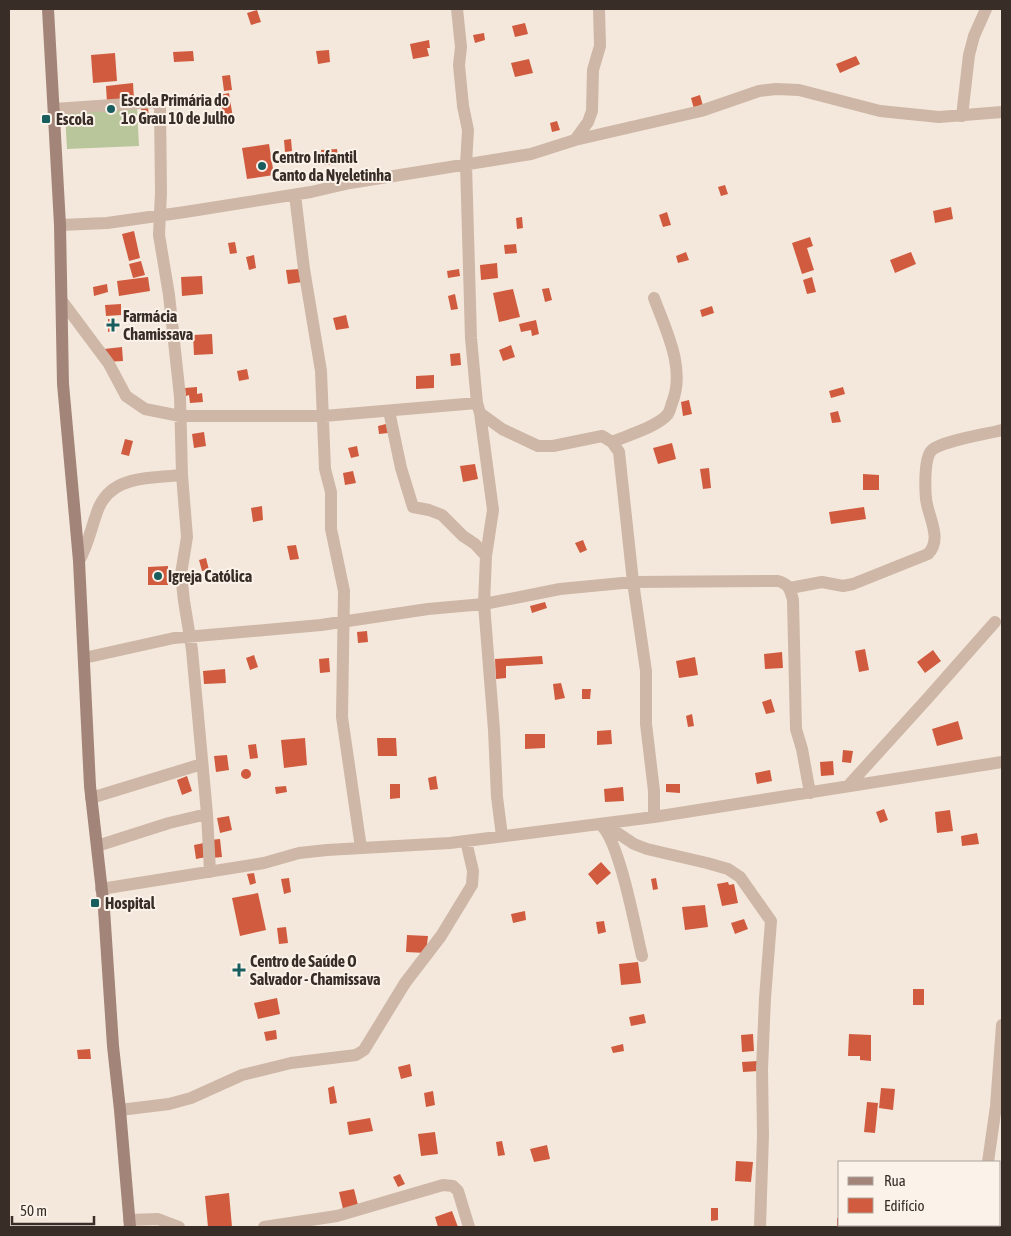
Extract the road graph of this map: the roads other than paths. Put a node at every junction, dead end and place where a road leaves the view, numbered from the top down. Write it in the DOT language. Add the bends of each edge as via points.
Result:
graph roads {
  1 [pos="48,9"];
  2 [pos="457,9"];
  3 [pos="599,9"];
  4 [pos="986,9"];
  5 [pos="54,109"];
  6 [pos="1002,112"];
  7 [pos="962,116"];
  8 [pos="575,140"];
  9 [pos="466,164"];
  10 [pos="295,195"];
  11 [pos="159,216"];
  12 [pos="60,225"];
  13 [pos="654,298"];
  14 [pos="62,301"];
  15 [pos="479,408"];
  16 [pos="389,411"];
  17 [pos="180,416"];
  18 [pos="324,416"];
  19 [pos="1002,430"];
  20 [pos="612,442"];
  21 [pos="182,475"];
  22 [pos="486,556"];
  23 [pos="79,561"];
  24 [pos="633,582"];
  25 [pos="790,588"];
  26 [pos="484,604"];
  27 [pos="344,621"];
  28 [pos="995,622"];
  29 [pos="190,636"];
  30 [pos="84,658"];
  31 [pos="1002,762"];
  32 [pos="202,764"];
  33 [pos="848,786"];
  34 [pos="810,793"];
  35 [pos="91,798"];
  36 [pos="207,814"];
  37 [pos="654,817"];
  38 [pos="603,827"];
  39 [pos="502,836"];
  40 [pos="466,841"];
  41 [pos="97,846"];
  42 [pos="361,848"];
  43 [pos="210,872"];
  44 [pos="101,889"];
  45 [pos="642,956"];
  46 [pos="1002,1025"];
  47 [pos="120,1110"];
  48 [pos="988,1161"];
  49 [pos="129,1224"];
  50 [pos="179,1227"];
  51 [pos="264,1227"];
  52 [pos="469,1227"];
  53 [pos="760,1227"];
  1 -- 5 [label="street"];
  2 -- 9 [label="street" via="461,47 459,65 468,130"];
  3 -- 8 [label="street" via="600,46 593,70 592,111"];
  4 -- 7 [label="street" via="969,55"];
  5 -- 11 [label="street" via="159,104 162,192"];
  5 -- 12 [label="street"];
  6 -- 7 [label="street"];
  7 -- 8 [label="street" via="880,111 799,90 776,89 758,91 701,111"];
  8 -- 9 [label="street" via="531,154"];
  9 -- 10 [label="street"];
  9 -- 15 [label="street" via="470,338"];
  10 -- 11 [label="street"];
  10 -- 18 [label="street" via="321,371"];
  11 -- 12 [label="street"];
  11 -- 17 [label="street"];
  12 -- 14 [label="street"];
  13 -- 20 [label="street" via="676,363 676,395 668,413 653,425"];
  14 -- 17 [label="street" via="105,357 126,396 145,409"];
  14 -- 23 [label="street" via="63,384"];
  15 -- 16 [label="street"];
  15 -- 20 [label="street" via="502,429 538,446 602,436"];
  15 -- 22 [label="street" via="493,510"];
  16 -- 18 [label="street"];
  16 -- 22 [label="street" via="400,468 413,507 442,515"];
  17 -- 18 [label="street"];
  17 -- 21 [label="street"];
  18 -- 27 [label="street" via="331,529 344,592"];
  19 -- 25 [label="street" via="931,450 926,462 926,499 935,542 928,554 853,584 843,586 822,582"];
  20 -- 24 [label="street" via="619,452"];
  21 -- 23 [label="street" via="125,482 113,489 102,500"];
  21 -- 29 [label="street" via="188,538 182,574"];
  22 -- 26 [label="street"];
  23 -- 30 [label="street"];
  24 -- 25 [label="street" via="762,580 786,583"];
  24 -- 26 [label="street" via="560,589"];
  24 -- 37 [label="street" via="646,671 646,724"];
  25 -- 34 [label="street" via="796,729"];
  26 -- 27 [label="street"];
  26 -- 39 [label="street"];
  27 -- 29 [label="street"];
  27 -- 42 [label="street" via="342,717"];
  28 -- 33 [label="street"];
  29 -- 30 [label="street"];
  29 -- 32 [label="street"];
  30 -- 35 [label="street"];
  31 -- 33 [label="street"];
  32 -- 35 [label="street"];
  32 -- 36 [label="street"];
  33 -- 34 [label="street"];
  34 -- 37 [label="street"];
  35 -- 41 [label="street"];
  36 -- 41 [label="street"];
  36 -- 43 [label="street"];
  37 -- 38 [label="street"];
  38 -- 39 [label="street"];
  38 -- 45 [label="street" via="612,841 621,870"];
  38 -- 53 [label="street" via="647,849 728,869 740,877 771,921 762,1070"];
  39 -- 40 [label="street"];
  40 -- 42 [label="street"];
  40 -- 47 [label="street" via="473,870 472,885 364,1050 356,1055 291,1064 242,1076 169,1104"];
  41 -- 44 [label="street"];
  42 -- 43 [label="street" via="299,853"];
  43 -- 44 [label="street"];
  44 -- 47 [label="street"];
  46 -- 48 [label="street"];
  47 -- 49 [label="street"];
  49 -- 50 [label="street" via="158,1219"];
  51 -- 52 [label="street" via="337,1216 443,1185 453,1186 458,1191"];
}
